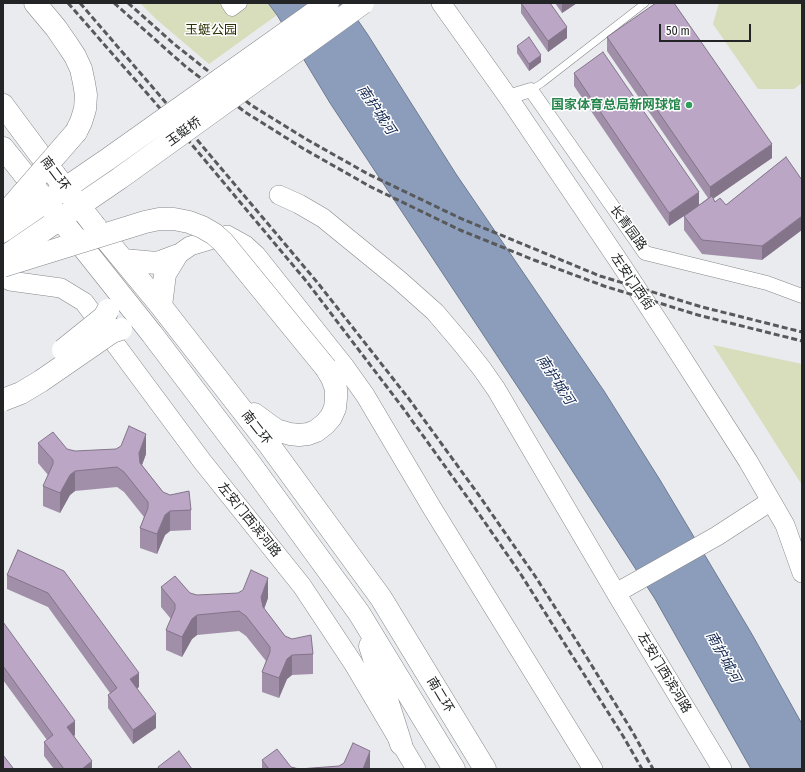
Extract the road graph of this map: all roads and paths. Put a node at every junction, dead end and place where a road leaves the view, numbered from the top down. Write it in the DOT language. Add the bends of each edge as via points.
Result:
graph roads {
  1 [pos="35,3"];
  2 [pos="228,3"];
  3 [pos="240,3"];
  4 [pos="328,3"];
  5 [pos="346,3"];
  6 [pos="363,3"];
  7 [pos="441,3"];
  8 [pos="645,3"];
  9 [pos="531,90"];
  10 [pos="508,97"];
  11 [pos="3,105"];
  12 [pos="13,170"];
  13 [pos="280,195"];
  14 [pos="15,224"];
  15 [pos="176,256"];
  16 [pos="3,258"];
  17 [pos="123,260"];
  18 [pos="5,277"];
  19 [pos="110,281"];
  20 [pos="802,296"];
  21 [pos="161,306"];
  22 [pos="152,334"];
  23 [pos="3,388"];
  24 [pos="3,400"];
  25 [pos="235,401"];
  26 [pos="771,500"];
  27 [pos="802,573"];
  28 [pos="616,593"];
  29 [pos="359,613"];
  30 [pos="401,744"];
  31 [pos="416,769"];
  32 [pos="454,769"];
  33 [pos="485,769"];
  34 [pos="593,769"];
  35 [pos="722,769"];
  1 -- 14 [label="main road, bridge" via="75,56 84,83 85,109 76,132"];
  2 -- 3 [label="street" via="232,8"];
  4 -- 14 [label="main road, 玉蜓桥, bridge"];
  5 -- 14 [label="street" via="188,113"];
  6 -- 16 [label="main road, 玉蜓桥, bridge" via="120,178"];
  7 -- 10 [label="street, 左安门西街"];
  8 -- 9 [label="lane"];
  9 -- 10 [label="street"];
  9 -- 20 [label="street, 长青园路" via="644,253 767,283"];
  10 -- 26 [label="street, 左安门西街" via="675,347"];
  11 -- 17 [label="main road, 南二环, bridge"];
  12 -- 19 [label="main road, 南二环, bridge" via="78,241"];
  13 -- 28 [label="street, 左安门西滨河路" via="323,218 399,280 435,312 463,345 496,389"];
  14 -- 18 [label="street" via="30,249 29,259 18,275"];
  15 -- 17 [label="main road" via="157,263"];
  15 -- 21 [label="main road" via="165,274"];
  15 -- 34 [label="street" via="190,246 227,235 256,255 345,367 364,395"];
  17 -- 21 [label="main road, 南二环"];
  18 -- 25 [label="main road, bridge" via="145,222 174,219 202,227 224,242 326,368 336,389 335,408 331,417 316,431 300,435 276,430"];
  18 -- 30 [label="street, 左安门西滨河路" via="61,288 84,302 202,461 302,586 353,663"];
  19 -- 22 [label="main road, 南二环"];
  19 -- 23 [label="main road, bridge" via="111,302 104,317 28,377 13,386"];
  21 -- 25 [label="main road, 南二环"];
  22 -- 24 [label="main road, bridge" via="121,329 112,332 41,382"];
  22 -- 29 [label="main road, 南二环"];
  25 -- 33 [label="main road, 南二环" via="381,598"];
  26 -- 27 [label="street, 左安门西街" via="785,525"];
  26 -- 28 [label="street" via="717,536"];
  28 -- 35 [label="street, 左安门西滨河路"];
  29 -- 30 [label="main road"];
  29 -- 32 [label="main road, 南二环"];
  30 -- 31 [label="street, 左安门西滨河路"];
}
